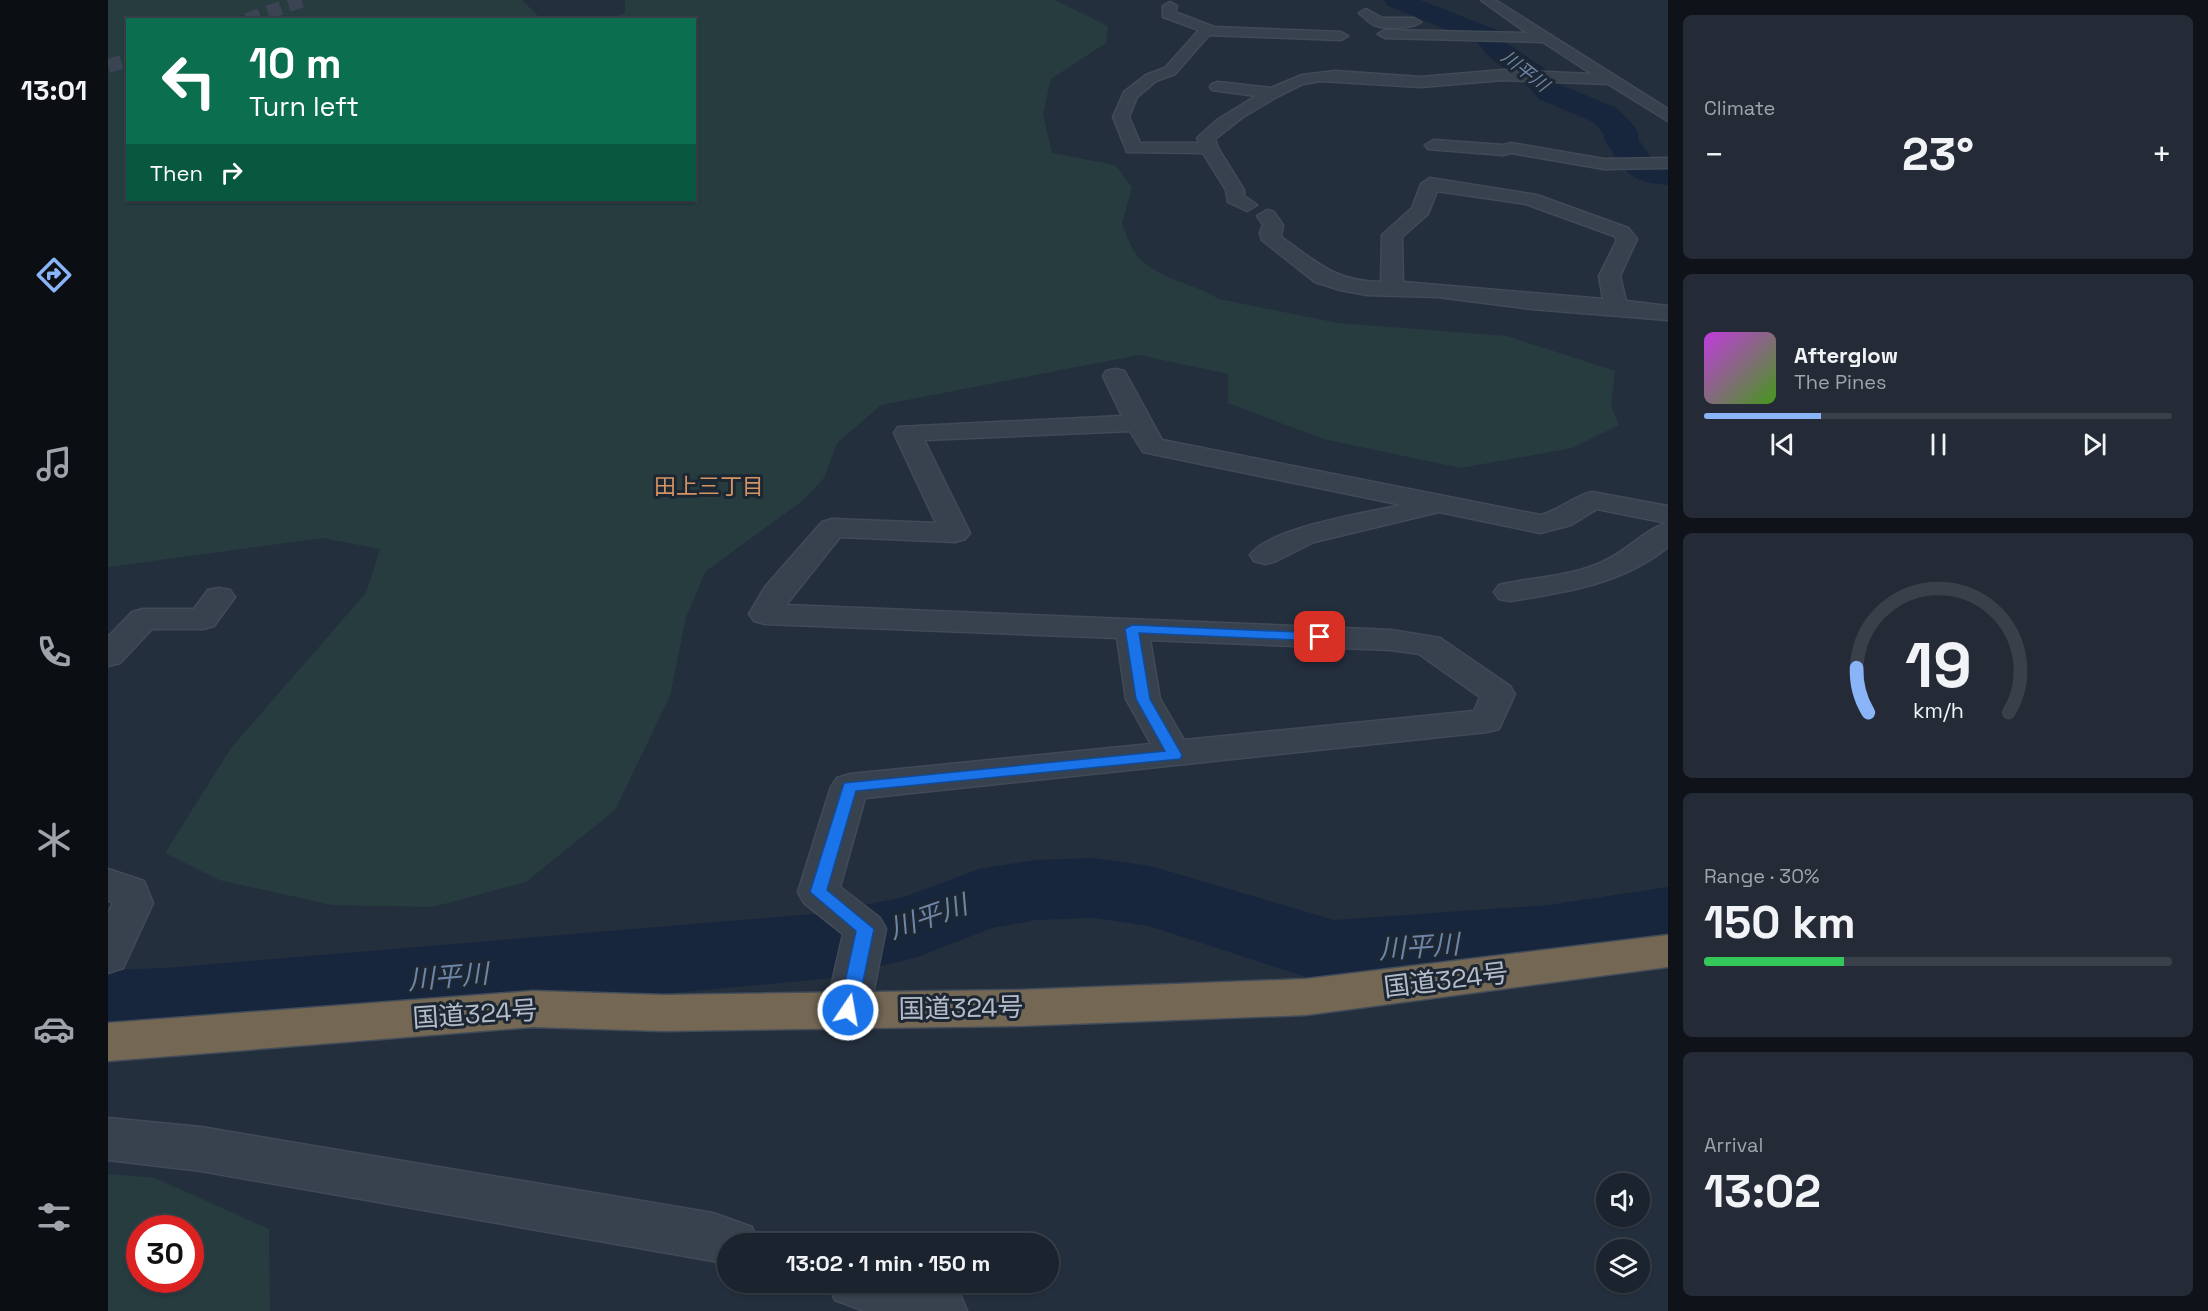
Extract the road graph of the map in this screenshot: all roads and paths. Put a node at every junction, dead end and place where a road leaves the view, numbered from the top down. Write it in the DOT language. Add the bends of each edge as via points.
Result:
graph roads {
  1 [pos="1487,0"];
  2 [pos="1187,2"];
  3 [pos="1366,13"];
  4 [pos="1205,31"];
  5 [pos="1385,34"];
  6 [pos="1484,36"];
  7 [pos="1343,38"];
  8 [pos="1548,39"];
  9 [pos="1361,62"];
  10 [pos="1482,62"];
  11 [pos="1500,75"];
  12 [pos="1613,80"];
  13 [pos="1372,84"];
  14 [pos="1218,87"];
  15 [pos="1276,93"];
  16 [pos="1668,116"];
  17 [pos="1434,145"];
  18 [pos="1209,148"];
  19 [pos="1668,163"];
  20 [pos="1247,205"];
  21 [pos="1267,216"];
  22 [pos="1392,289"];
  23 [pos="1617,306"];
  24 [pos="1668,313"];
  25 [pos="1115,376"];
  26 [pos="1138,423"];
  27 [pos="1438,504"];
  28 [pos="1668,515"];
  29 [pos="1668,531"];
  30 [pos="1265,555"];
  31 [pos="1510,592"];
  32 [pos="219,597"];
  33 [pos="1132,629"];
  34 [pos="108,656"];
  35 [pos="1175,755"];
  36 [pos="108,884"];
  37 [pos="1668,951"];
  38 [pos="108,956"];
  39 [pos="848,1010"];
  40 [pos="108,1042"];
  41 [pos="108,1139"];
  42 [pos="717,1238"];
  43 [pos="886,1293"];
  44 [pos="940,1311"];
  1 -- 8 [label="street"];
  2 -- 4 [label="street" via="1165,4 1168,14 1202,24 1208,28"];
  3 -- 6 [label="street" via="1379,22 1452,22"];
  4 -- 7 [label="street"];
  4 -- 18 [label="street" via="1170,71 1151,78 1130,96 1121,117 1133,148"];
  5 -- 6 [label="street"];
  6 -- 8 [label="street"];
  8 -- 12 [label="street"];
  9 -- 13 [label="street"];
  10 -- 11 [label="street"];
  11 -- 12 [label="street"];
  11 -- 13 [label="street"];
  12 -- 16 [label="street"];
  13 -- 15 [label="street" via="1358,77 1309,78"];
  14 -- 15 [label="street"];
  15 -- 18 [label="street" via="1211,129 1206,138"];
  17 -- 19 [label="street" via="1511,148 1604,164"];
  18 -- 20 [label="street" via="1235,190 1235,198"];
  21 -- 22 [label="street" via="1273,225 1272,240 1323,278 1340,284"];
  22 -- 23 [label="street" via="1431,280 1532,302"];
  22 -- 23 [label="street" via="1392,235 1421,210 1430,184 1530,199 1621,232 1627,239 1609,272 1609,286"];
  23 -- 24 [label="street"];
  25 -- 26 [label="street"];
  26 -- 27 [label="street" via="1152,446"];
  26 -- 33 [label="street" via="908,433 956,533 832,528 776,594 765,614"];
  27 -- 28 [label="street" via="1540,524 1561,519 1592,500"];
  27 -- 30 [label="street" via="1304,536"];
  29 -- 31 [label="street" via="1616,569 1587,579"];
  32 -- 34 [label="street" via="203,619 143,619"];
  33 -- 35 [label="street" via="1143,699"];
  33 -- 35 [label="street" via="1428,645 1498,694 1487,721"];
  35 -- 39 [label="street" via="850,786 818,892 865,929"];
  36 -- 38 [label="street" via="130,892 133,903"];
  37 -- 39 [label="highway, 国道324号" via="1306,997"];
  39 -- 40 [label="highway, 国道324号" via="664,1013 533,1009"];
  41 -- 42 [label="street" via="201,1149"];
  43 -- 44 [label="street"];
}
